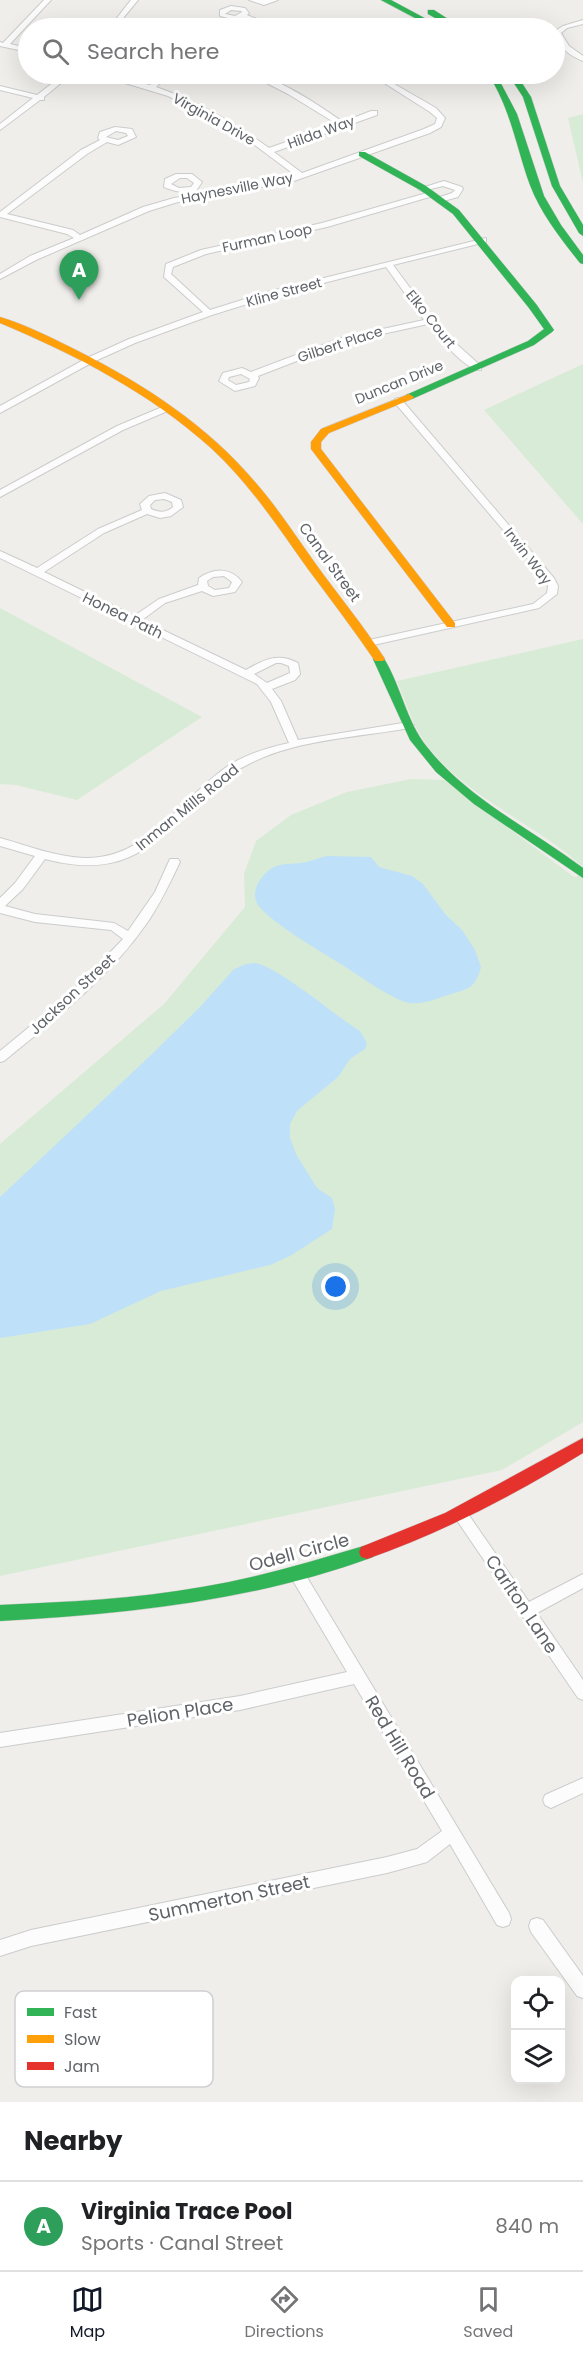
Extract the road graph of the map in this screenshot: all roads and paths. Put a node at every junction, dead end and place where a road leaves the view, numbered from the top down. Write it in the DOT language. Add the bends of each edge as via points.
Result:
graph roads {
  1 [pos="48,0"];
  2 [pos="135,0"];
  3 [pos="275,0"];
  4 [pos="385,0"];
  5 [pos="406,0"];
  6 [pos="254,1"];
  7 [pos="30,18"];
  8 [pos="120,18"];
  9 [pos="254,18"];
  10 [pos="420,18"];
  11 [pos="441,18"];
  12 [pos="583,22"];
  13 [pos="565,27"];
  14 [pos="18,29"];
  15 [pos="565,44"];
  16 [pos="2,45"];
  17 [pos="18,48"];
  18 [pos="583,59"];
  19 [pos="57,84"];
  20 [pos="138,84"];
  21 [pos="155,84"];
  22 [pos="274,84"];
  23 [pos="390,84"];
  24 [pos="498,84"];
  25 [pos="519,84"];
  26 [pos="152,87"];
  27 [pos="0,88"];
  28 [pos="41,98"];
  29 [pos="374,113"];
  30 [pos="342,124"];
  31 [pos="0,128"];
  32 [pos="105,141"];
  33 [pos="269,151"];
  34 [pos="362,154"];
  35 [pos="301,176"];
  36 [pos="431,194"];
  37 [pos="0,215"];
  38 [pos="583,233"];
  39 [pos="80,238"];
  40 [pos="483,240"];
  41 [pos="583,261"];
  42 [pos="389,265"];
  43 [pos="1,275"];
  44 [pos="208,313"];
  45 [pos="0,320"];
  46 [pos="430,321"];
  47 [pos="90,360"];
  48 [pos="478,368"];
  49 [pos="252,375"];
  50 [pos="398,400"];
  51 [pos="167,408"];
  52 [pos="0,410"];
  53 [pos="0,494"];
  54 [pos="147,511"];
  55 [pos="0,554"];
  56 [pos="38,573"];
  57 [pos="203,588"];
  58 [pos="135,620"];
  59 [pos="451,625"];
  60 [pos="369,643"];
  61 [pos="247,674"];
  62 [pos="266,687"];
  63 [pos="409,725"];
  64 [pos="295,745"];
  65 [pos="0,842"];
  66 [pos="43,854"];
  67 [pos="174,862"];
  68 [pos="583,874"];
  69 [pos="0,907"];
  70 [pos="130,938"];
  71 [pos="0,1058"];
  72 [pos="583,1445"];
  73 [pos="461,1515"];
  74 [pos="297,1574"];
  75 [pos="583,1581"];
  76 [pos="527,1611"];
  77 [pos="0,1613"];
  78 [pos="358,1676"];
  79 [pos="583,1693"];
  80 [pos="0,1740"];
  81 [pos="583,1785"];
  82 [pos="551,1800"];
  83 [pos="452,1833"];
  84 [pos="503,1919"];
  85 [pos="537,1926"];
  86 [pos="0,1948"];
  87 [pos="583,1989"];
  1 -- 7 [label="street"];
  2 -- 8 [label="street"];
  3 -- 6 [label="street"];
  4 -- 10 [label="street"];
  5 -- 11 [label="street"];
  6 -- 9 [label="street" via="243,13"];
  12 -- 13 [label="street"];
  14 -- 16 [label="street"];
  15 -- 18 [label="street"];
  16 -- 17 [label="street"];
  19 -- 28 [label="street"];
  20 -- 26 [label="street, Virginia Drive"];
  21 -- 26 [label="street"];
  22 -- 30 [label="street"];
  23 -- 34 [label="street, Haynesville Way" via="433,110 441,121 435,128"];
  24 -- 41 [label="street" via="516,111 536,189"];
  25 -- 38 [label="street" via="527,97 556,186"];
  26 -- 33 [label="street, Virginia Drive" via="183,98"];
  27 -- 28 [label="street"];
  28 -- 31 [label="street"];
  29 -- 30 [label="street, Hilda Way"];
  30 -- 33 [label="street, Hilda Way"];
  32 -- 37 [label="street"];
  33 -- 35 [label="street, Virginia Drive"];
  34 -- 35 [label="street, Haynesville Way"];
  34 -- 36 [label="street, Duncan Drive"];
  35 -- 39 [label="street, Haynesville Way" via="257,186 191,193"];
  36 -- 40 [label="street, Duncan Drive" via="455,211"];
  36 -- 44 [label="street, Furman Loop" via="324,225 204,252 168,266 167,275"];
  37 -- 39 [label="street" via="70,232"];
  39 -- 43 [label="street, Haynesville Way"];
  40 -- 42 [label="street, Kline Street"];
  40 -- 48 [label="street, Duncan Drive" via="549,330"];
  42 -- 44 [label="street, Kline Street"];
  42 -- 46 [label="street, Elko Court"];
  44 -- 47 [label="street, Kline Street"];
  45 -- 47 [label="street, Canal Street"];
  46 -- 48 [label="street, Elko Court"];
  46 -- 49 [label="street, Gilbert Place" via="344,340"];
  47 -- 51 [label="street, Canal Street"];
  47 -- 52 [label="street, Kline Street"];
  48 -- 50 [label="street, Duncan Drive"];
  50 -- 59 [label="street, Duncan Drive" via="325,431 316,442 316,449"];
  50 -- 59 [label="street, Irwin Way" via="553,586 552,594 536,606"];
  51 -- 53 [label="street" via="120,428"];
  51 -- 60 [label="street, Canal Street" via="218,450 257,491"];
  54 -- 56 [label="street" via="101,531"];
  55 -- 56 [label="street, Honea Path"];
  56 -- 58 [label="street, Honea Path"];
  57 -- 58 [label="street" via="162,601"];
  58 -- 61 [label="street, Honea Path"];
  59 -- 60 [label="street, Irwin Way"];
  60 -- 63 [label="street, Canal Street" via="389,677"];
  61 -- 62 [label="street, Honea Path"];
  61 -- 62 [label="street" via="269,660 294,665 291,678"];
  62 -- 64 [label="street, Honea Path"];
  63 -- 64 [label="street, Inman Mills Road"];
  63 -- 68 [label="street, Canal Street" via="423,750 458,785 541,840"];
  64 -- 66 [label="street, Inman Mills Road" via="236,766 151,840 121,857 87,863"];
  65 -- 66 [label="street, Inman Mills Road"];
  66 -- 69 [label="street"];
  67 -- 70 [label="street, Jackson Street" via="155,905"];
  69 -- 70 [label="street" via="35,918 114,927"];
  70 -- 71 [label="street, Jackson Street" via="88,983"];
  72 -- 73 [label="street, Odell Circle" via="492,1501"];
  73 -- 74 [label="street, Odell Circle" via="373,1550"];
  73 -- 76 [label="street, Carlton Lane"];
  74 -- 77 [label="street, Odell Circle" via="136,1605 70,1612"];
  74 -- 78 [label="street, Red Hill Road"];
  75 -- 76 [label="street"];
  76 -- 79 [label="street, Carlton Lane"];
  78 -- 80 [label="street, Pelion Place" via="240,1703"];
  78 -- 83 [label="street, Red Hill Road"];
  81 -- 82 [label="street"];
  83 -- 84 [label="street, Red Hill Road"];
  83 -- 86 [label="street, Summerton Street" via="421,1856 387,1865 31,1938"];
  85 -- 87 [label="street"];
}
